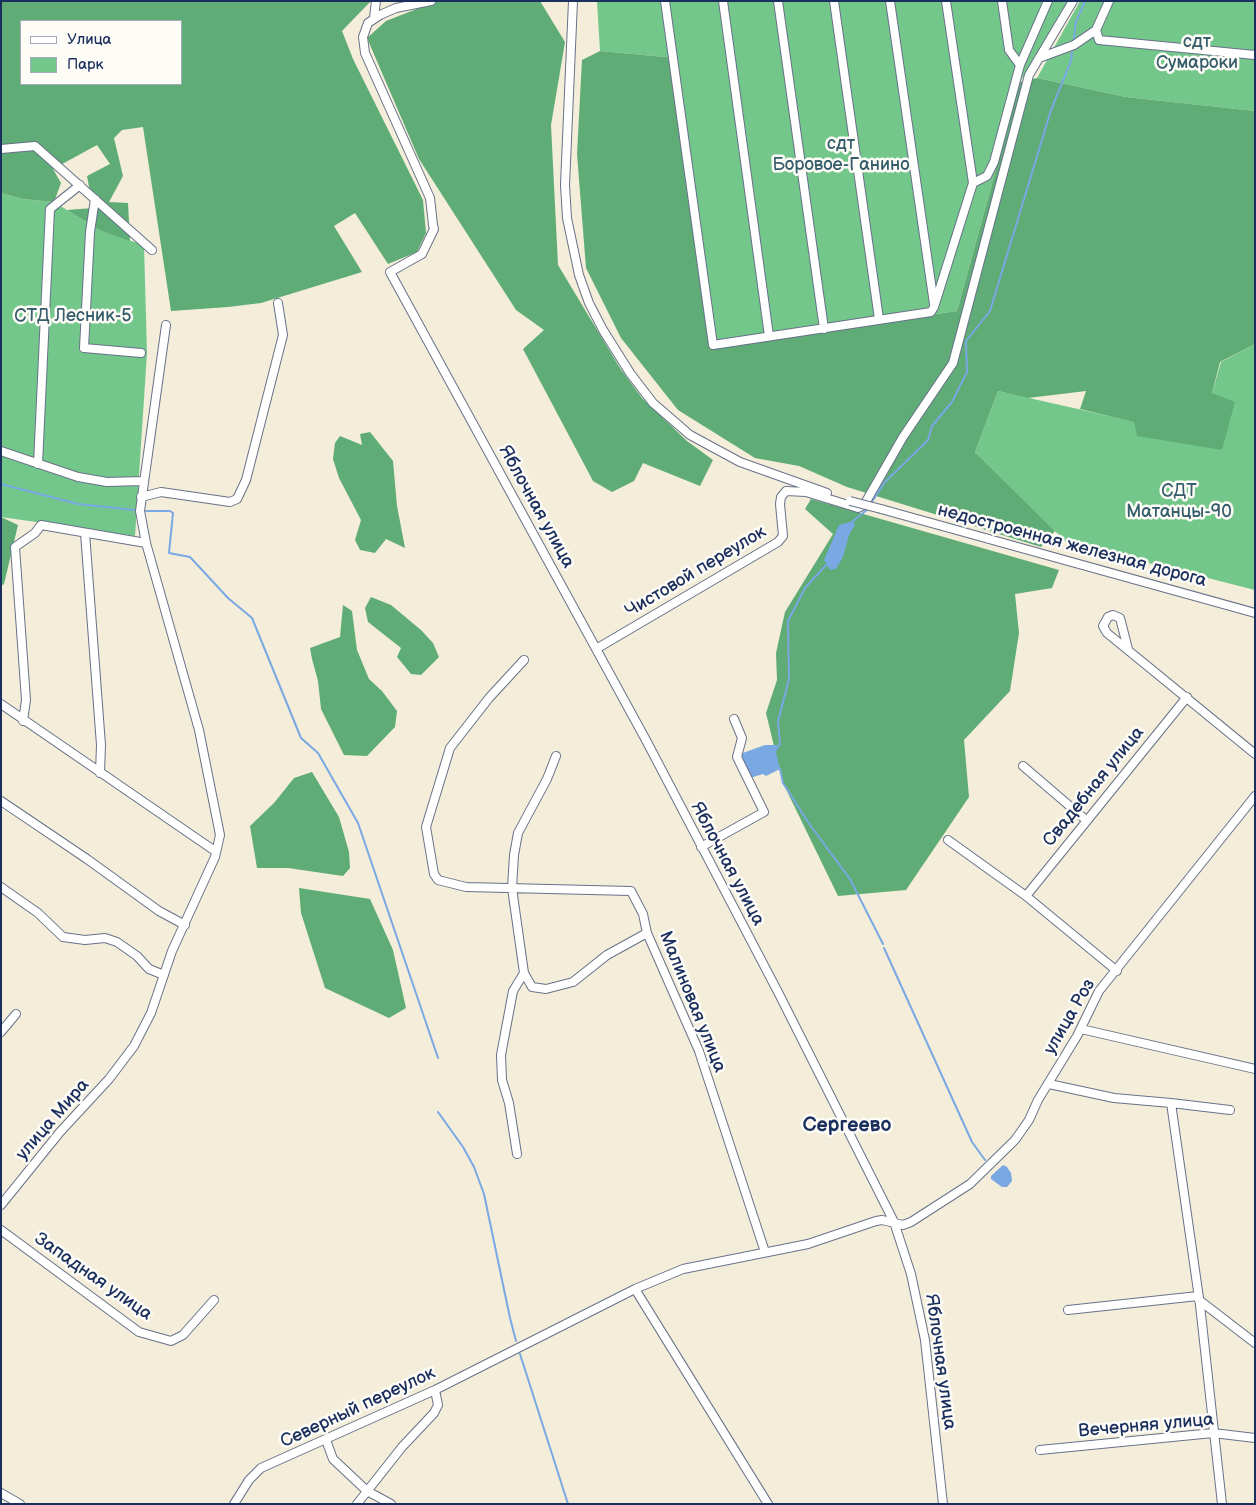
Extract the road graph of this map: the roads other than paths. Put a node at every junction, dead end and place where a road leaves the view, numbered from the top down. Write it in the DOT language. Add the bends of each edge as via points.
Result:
graph roads {
  1 [pos="376,1"];
  2 [pos="431,1"];
  3 [pos="573,1"];
  4 [pos="665,1"];
  5 [pos="723,1"];
  6 [pos="778,1"];
  7 [pos="834,1"];
  8 [pos="890,1"];
  9 [pos="946,1"];
  10 [pos="1002,1"];
  11 [pos="1048,1"];
  12 [pos="1073,1"];
  13 [pos="1109,1"];
  14 [pos="374,18"];
  15 [pos="1096,30"];
  16 [pos="1255,55"];
  17 [pos="1039,58"];
  18 [pos="1020,65"];
  19 [pos="1,148"];
  20 [pos="973,184"];
  21 [pos="80,186"];
  22 [pos="95,199"];
  23 [pos="152,250"];
  24 [pos="278,303"];
  25 [pos="934,308"];
  26 [pos="879,320"];
  27 [pos="166,325"];
  28 [pos="824,328"];
  29 [pos="768,336"];
  30 [pos="141,353"];
  31 [pos="1,451"];
  32 [pos="38,464"];
  33 [pos="143,481"];
  34 [pos="141,497"];
  35 [pos="85,533"];
  36 [pos="146,543"];
  37 [pos="1255,613"];
  38 [pos="596,649"];
  39 [pos="1128,649"];
  40 [pos="524,660"];
  41 [pos="1187,697"];
  42 [pos="1,704"];
  43 [pos="734,718"];
  44 [pos="23,721"];
  45 [pos="1255,754"];
  46 [pos="556,756"];
  47 [pos="1022,766"];
  48 [pos="100,773"];
  49 [pos="1255,796"];
  50 [pos="1,801"];
  51 [pos="1086,820"];
  52 [pos="948,840"];
  53 [pos="701,847"];
  54 [pos="216,851"];
  55 [pos="1,887"];
  56 [pos="512,888"];
  57 [pos="1026,896"];
  58 [pos="185,925"];
  59 [pos="647,933"];
  60 [pos="1117,971"];
  61 [pos="524,973"];
  62 [pos="164,975"];
  63 [pos="16,1014"];
  64 [pos="1081,1029"];
  65 [pos="1,1032"];
  66 [pos="1255,1068"];
  67 [pos="1049,1084"];
  68 [pos="1171,1103"];
  69 [pos="1230,1110"];
  70 [pos="517,1154"];
  71 [pos="1,1205"];
  72 [pos="894,1222"];
  73 [pos="1,1230"];
  74 [pos="765,1252"];
  75 [pos="635,1289"];
  76 [pos="1199,1298"];
  77 [pos="214,1300"];
  78 [pos="1068,1310"];
  79 [pos="1255,1343"];
  80 [pos="435,1390"];
  81 [pos="1213,1433"];
  82 [pos="1255,1438"];
  83 [pos="326,1440"];
  84 [pos="1040,1450"];
  85 [pos="367,1491"];
  86 [pos="1,1493"];
  87 [pos="20,1504"];
  88 [pos="234,1504"];
  89 [pos="357,1504"];
  90 [pos="391,1504"];
  91 [pos="768,1504"];
  92 [pos="943,1504"];
  93 [pos="1222,1504"];
  1 -- 14 [label="street"];
  2 -- 14 [label="street" via="396,8"];
  3 -- 37 [label="street, недостроенная железная дорога, bridge" via="566,185 571,246 583,288 611,345 653,403 671,420 702,443 764,472 850,501"];
  4 -- 29 [label="street" via="713,345"];
  5 -- 29 [label="street"];
  6 -- 28 [label="street"];
  7 -- 26 [label="street"];
  8 -- 25 [label="street"];
  9 -- 20 [label="street"];
  10 -- 18 [label="street" via="1009,50"];
  11 -- 18 [label="street"];
  12 -- 17 [label="street"];
  13 -- 15 [label="street"];
  14 -- 38 [label="street, Яблочная улица" via="362,37 365,53 430,198 434,229 422,254 390,272"];
  15 -- 16 [label="street" via="1099,40"];
  15 -- 17 [label="street" via="1074,45"];
  17 -- 38 [label="street, Чистовой переулок" via="1029,75 953,363 903,437 864,505 858,508 806,492 786,491 781,497 784,529 778,542"];
  18 -- 20 [label="street" via="994,162 987,176"];
  19 -- 21 [label="street" via="35,146"];
  20 -- 25 [label="street"];
  21 -- 22 [label="street"];
  21 -- 32 [label="street" via="50,209"];
  22 -- 23 [label="street"];
  22 -- 30 [label="street" via="90,232 84,348"];
  24 -- 34 [label="street" via="283,335 246,480 237,500 230,502 161,492"];
  25 -- 26 [label="street" via="931,312"];
  26 -- 28 [label="street"];
  27 -- 33 [label="street, улица Мира"];
  28 -- 29 [label="street"];
  31 -- 32 [label="street"];
  32 -- 33 [label="street" via="106,482"];
  33 -- 34 [label="street, улица Мира"];
  34 -- 36 [label="street, улица Мира" via="141,526"];
  35 -- 36 [label="street"];
  35 -- 44 [label="street" via="41,525 15,547 26,700"];
  35 -- 48 [label="street" via="101,745"];
  36 -- 54 [label="street, улица Мира" via="199,730 216,806 220,835"];
  38 -- 53 [label="street, Яблочная улица"];
  39 -- 41 [label="street"];
  40 -- 56 [label="street" via="450,748 426,827 434,874 438,880 452,885"];
  41 -- 45 [label="street"];
  41 -- 51 [label="street, Свадебная улица"];
  42 -- 44 [label="street"];
  43 -- 53 [label="street" via="742,738 737,757 764,812"];
  44 -- 48 [label="street"];
  46 -- 56 [label="street" via="518,833"];
  47 -- 51 [label="street"];
  48 -- 54 [label="street"];
  49 -- 60 [label="street, улица Роз"];
  50 -- 58 [label="street" via="159,911"];
  51 -- 57 [label="street, Свадебная улица"];
  52 -- 57 [label="street"];
  53 -- 72 [label="street, Яблочная улица"];
  54 -- 58 [label="street, улица Мира"];
  55 -- 62 [label="street" via="38,913 63,937 105,938 117,942 149,969"];
  56 -- 59 [label="street, Малиновая улица" via="631,891 643,914"];
  56 -- 61 [label="street"];
  57 -- 60 [label="street"];
  58 -- 62 [label="street, улица Мира"];
  59 -- 61 [label="street" via="607,955 572,982 546,989 532,987"];
  59 -- 74 [label="street, Малиновая улица" via="699,1051"];
  60 -- 64 [label="street, улица Роз" via="1099,991"];
  61 -- 70 [label="street" via="513,992 500,1055"];
  62 -- 71 [label="street, улица Мира" via="151,1013 134,1046"];
  63 -- 65 [label="street"];
  64 -- 66 [label="street"];
  64 -- 67 [label="street, улица Роз"];
  67 -- 68 [label="street" via="1114,1098"];
  67 -- 72 [label="street, улица Роз" via="1015,1140 970,1184 911,1222 903,1225"];
  68 -- 69 [label="street"];
  68 -- 76 [label="street"];
  72 -- 74 [label="street, улица Роз" via="876,1221 808,1244"];
  72 -- 92 [label="street, Яблочная улица" via="911,1274 925,1340"];
  73 -- 77 [label="street, Западная улица" via="139,1332 171,1341 183,1336"];
  74 -- 75 [label="street, улица Роз" via="683,1270"];
  75 -- 80 [label="street, Северный переулок"];
  75 -- 91 [label="street"];
  76 -- 78 [label="street"];
  76 -- 79 [label="street"];
  76 -- 81 [label="street"];
  80 -- 83 [label="street, Северный переулок"];
  80 -- 85 [label="street" via="438,1405 434,1413"];
  81 -- 82 [label="street, Вечерняя улица"];
  81 -- 84 [label="street, Вечерняя улица"];
  81 -- 93 [label="street"];
  83 -- 85 [label="street" via="334,1458"];
  83 -- 88 [label="street, Северный переулок" via="262,1468 249,1480"];
  85 -- 89 [label="street"];
  85 -- 90 [label="street"];
  86 -- 87 [label="street"];
}
